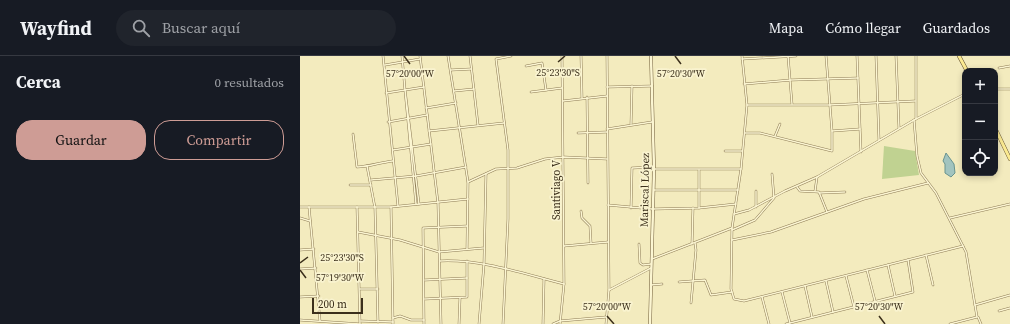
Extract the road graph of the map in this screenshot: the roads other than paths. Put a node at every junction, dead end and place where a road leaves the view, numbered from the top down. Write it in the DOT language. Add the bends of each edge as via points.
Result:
graph roads {
  1 [pos="383,56"];
  2 [pos="402,56"];
  3 [pos="420,56"];
  4 [pos="448,56"];
  5 [pos="470,56"];
  6 [pos="511,56"];
  7 [pos="562,56"];
  8 [pos="581,56"];
  9 [pos="607,56"];
  10 [pos="651,56"];
  11 [pos="742,56"];
  12 [pos="788,56"];
  13 [pos="796,56"];
  14 [pos="826,56"];
  15 [pos="856,56"];
  16 [pos="876,56"];
  17 [pos="896,56"];
  18 [pos="916,56"];
  19 [pos="959,56"];
  20 [pos="420,59"];
  21 [pos="742,59"];
  22 [pos="402,62"];
  23 [pos="384,65"];
  24 [pos="526,66"];
  25 [pos="1010,66"];
  26 [pos="965,68"];
  27 [pos="999,68"];
  28 [pos="471,69"];
  29 [pos="451,70"];
  30 [pos="858,78"];
  31 [pos="791,80"];
  32 [pos="828,80"];
  33 [pos="744,84"];
  34 [pos="632,86"];
  35 [pos="652,86"];
  36 [pos="424,87"];
  37 [pos="607,87"];
  38 [pos="562,88"];
  39 [pos="474,89"];
  40 [pos="1010,89"];
  41 [pos="405,90"];
  42 [pos="546,90"];
  43 [pos="998,90"];
  44 [pos="454,91"];
  45 [pos="531,92"];
  46 [pos="386,93"];
  47 [pos="607,96"];
  48 [pos="962,96"];
  49 [pos="587,97"];
  50 [pos="582,98"];
  51 [pos="563,101"];
  52 [pos="915,101"];
  53 [pos="897,102"];
  54 [pos="456,103"];
  55 [pos="859,103"];
  56 [pos="878,103"];
  57 [pos="792,104"];
  58 [pos="829,105"];
  59 [pos="747,106"];
  60 [pos="426,108"];
  61 [pos="427,115"];
  62 [pos="408,118"];
  63 [pos="915,120"];
  64 [pos="388,122"];
  65 [pos="653,122"];
  66 [pos="504,123"];
  67 [pos="780,124"];
  68 [pos="478,125"];
  69 [pos="631,125"];
  70 [pos="459,127"];
  71 [pos="860,128"];
  72 [pos="607,129"];
  73 [pos="899,129"];
  74 [pos="429,131"];
  75 [pos="832,131"];
  76 [pos="607,132"];
  77 [pos="745,132"];
  78 [pos="578,133"];
  79 [pos="588,133"];
  80 [pos="353,134"];
  81 [pos="998,134"];
  82 [pos="775,136"];
  83 [pos="879,140"];
  84 [pos="430,144"];
  85 [pos="412,147"];
  86 [pos="392,150"];
  87 [pos="725,151"];
  88 [pos="742,151"];
  89 [pos="861,152"];
  90 [pos="564,156"];
  91 [pos="588,158"];
  92 [pos="607,159"];
  93 [pos="1010,159"];
  94 [pos="394,161"];
  95 [pos="367,166"];
  96 [pos="466,167"];
  97 [pos="654,168"];
  98 [pos="509,169"];
  99 [pos="699,169"];
  100 [pos="741,169"];
  101 [pos="434,172"];
  102 [pos="486,174"];
  103 [pos="772,174"];
  104 [pos="415,176"];
  105 [pos="817,177"];
  106 [pos="395,178"];
  107 [pos="370,180"];
  108 [pos="468,182"];
  109 [pos="588,183"];
  110 [pos="928,183"];
  111 [pos="350,185"];
  112 [pos="371,185"];
  113 [pos="797,187"];
  114 [pos="698,189"];
  115 [pos="654,190"];
  116 [pos="738,190"];
  117 [pos="756,191"];
  118 [pos="815,191"];
  119 [pos="846,192"];
  120 [pos="820,193"];
  121 [pos="774,197"];
  122 [pos="468,199"];
  123 [pos="438,203"];
  124 [pos="736,203"];
  125 [pos="418,204"];
  126 [pos="1010,204"];
  127 [pos="608,205"];
  128 [pos="398,206"];
  129 [pos="300,207"];
  130 [pos="309,207"];
  131 [pos="357,207"];
  132 [pos="391,207"];
  133 [pos="756,207"];
  134 [pos="375,208"];
  135 [pos="631,208"];
  136 [pos="693,208"];
  137 [pos="699,208"];
  138 [pos="654,209"];
  139 [pos="581,211"];
  140 [pos="827,212"];
  141 [pos="734,214"];
  142 [pos="300,218"];
  143 [pos="950,218"];
  144 [pos="310,221"];
  145 [pos="467,226"];
  146 [pos="438,227"];
  147 [pos="732,229"];
  148 [pos="358,232"];
  149 [pos="376,236"];
  150 [pos="392,239"];
  151 [pos="732,240"];
  152 [pos="608,242"];
  153 [pos="591,243"];
  154 [pos="639,244"];
  155 [pos="693,244"];
  156 [pos="564,246"];
  157 [pos="964,246"];
  158 [pos="424,247"];
  159 [pos="484,248"];
  160 [pos="314,249"];
  161 [pos="467,249"];
  162 [pos="300,250"];
  163 [pos="439,252"];
  164 [pos="926,255"];
  165 [pos="652,259"];
  166 [pos="908,260"];
  167 [pos="467,261"];
  168 [pos="440,262"];
  169 [pos="484,264"];
  170 [pos="652,264"];
  171 [pos="888,265"];
  172 [pos="316,268"];
  173 [pos="652,268"];
  174 [pos="300,269"];
  175 [pos="506,270"];
  176 [pos="867,270"];
  177 [pos="846,276"];
  178 [pos="467,278"];
  179 [pos="544,279"];
  180 [pos="425,280"];
  181 [pos="440,280"];
  182 [pos="826,281"];
  183 [pos="679,282"];
  184 [pos="694,282"];
  185 [pos="564,284"];
  186 [pos="662,284"];
  187 [pos="651,285"];
  188 [pos="933,285"];
  189 [pos="805,286"];
  190 [pos="360,289"];
  191 [pos="378,289"];
  192 [pos="609,290"];
  193 [pos="732,292"];
  194 [pos="782,292"];
  195 [pos="1010,295"];
  196 [pos="319,296"];
  197 [pos="300,297"];
  198 [pos="460,297"];
  199 [pos="762,297"];
  200 [pos="895,297"];
  201 [pos="425,299"];
  202 [pos="440,299"];
  203 [pos="875,302"];
  204 [pos="691,303"];
  205 [pos="976,305"];
  206 [pos="854,307"];
  207 [pos="1010,308"];
  208 [pos="999,311"];
  209 [pos="833,312"];
  210 [pos="977,315"];
  211 [pos="606,317"];
  212 [pos="393,318"];
  213 [pos="812,318"];
  214 [pos="300,320"];
  215 [pos="424,320"];
  216 [pos="319,321"];
  217 [pos="378,322"];
  218 [pos="360,323"];
  219 [pos="393,323"];
  220 [pos="560,323"];
  221 [pos="790,323"];
  222 [pos="317,324"];
  223 [pos="424,324"];
  224 [pos="440,324"];
  225 [pos="459,324"];
  226 [pos="479,324"];
  227 [pos="503,324"];
  228 [pos="543,324"];
  229 [pos="554,324"];
  230 [pos="606,324"];
  231 [pos="650,324"];
  232 [pos="769,324"];
  233 [pos="786,324"];
  234 [pos="950,324"];
  235 [pos="981,324"];
  1 -- 23 [label="street"];
  2 -- 22 [label="street"];
  3 -- 20 [label="street"];
  4 -- 29 [label="street"];
  5 -- 28 [label="street"];
  6 -- 66 [label="street" via="496,59"];
  7 -- 38 [label="street, Santiviago V"];
  8 -- 50 [label="street"];
  9 -- 37 [label="street"];
  10 -- 35 [label="street, Mariscal López"];
  11 -- 21 [label="street"];
  12 -- 13 [label="street"];
  12 -- 21 [label="street"];
  12 -- 31 [label="street"];
  14 -- 32 [label="street"];
  15 -- 30 [label="street"];
  16 -- 56 [label="street"];
  17 -- 53 [label="street"];
  18 -- 52 [label="street"];
  19 -- 26 [label="main road"];
  20 -- 22 [label="street"];
  20 -- 36 [label="street"];
  21 -- 33 [label="street"];
  22 -- 23 [label="street"];
  22 -- 41 [label="street"];
  23 -- 46 [label="street"];
  24 -- 42 [label="street" via="542,63"];
  25 -- 27 [label="street"];
  28 -- 29 [label="street"];
  28 -- 39 [label="street"];
  29 -- 44 [label="street"];
  30 -- 32 [label="street"];
  30 -- 55 [label="street"];
  31 -- 32 [label="street"];
  31 -- 33 [label="street"];
  31 -- 57 [label="street"];
  32 -- 58 [label="street"];
  33 -- 59 [label="street"];
  34 -- 35 [label="street"];
  34 -- 37 [label="street"];
  34 -- 69 [label="street"];
  35 -- 65 [label="street, Mariscal López"];
  36 -- 41 [label="street"];
  36 -- 60 [label="street"];
  37 -- 47 [label="street"];
  38 -- 42 [label="street"];
  38 -- 51 [label="street, Santiviago V"];
  39 -- 44 [label="street"];
  39 -- 68 [label="street"];
  40 -- 43 [label="street"];
  41 -- 46 [label="street"];
  41 -- 62 [label="street"];
  42 -- 45 [label="street"];
  44 -- 54 [label="street"];
  46 -- 64 [label="street"];
  47 -- 49 [label="street"];
  47 -- 72 [label="street"];
  48 -- 63 [label="street"];
  49 -- 50 [label="street"];
  49 -- 79 [label="street"];
  50 -- 51 [label="street"];
  51 -- 90 [label="street, Santiviago V"];
  52 -- 53 [label="street"];
  52 -- 63 [label="street"];
  53 -- 56 [label="street"];
  53 -- 73 [label="street"];
  54 -- 60 [label="street"];
  54 -- 70 [label="street"];
  55 -- 56 [label="street"];
  55 -- 58 [label="street"];
  55 -- 71 [label="street"];
  56 -- 83 [label="street"];
  57 -- 58 [label="street"];
  57 -- 59 [label="street"];
  58 -- 75 [label="street"];
  59 -- 77 [label="street"];
  60 -- 61 [label="street"];
  61 -- 62 [label="street"];
  61 -- 74 [label="street"];
  62 -- 64 [label="street"];
  62 -- 85 [label="street"];
  63 -- 73 [label="street"];
  63 -- 110 [label="street" via="920,169"];
  64 -- 86 [label="street"];
  65 -- 69 [label="street"];
  65 -- 97 [label="street, Mariscal López"];
  66 -- 68 [label="street"];
  66 -- 98 [label="street"];
  67 -- 82 [label="street"];
  68 -- 70 [label="street"];
  69 -- 72 [label="street"];
  70 -- 74 [label="street"];
  70 -- 96 [label="street"];
  71 -- 75 [label="street"];
  71 -- 89 [label="street"];
  72 -- 76 [label="street"];
  73 -- 83 [label="street"];
  74 -- 84 [label="street"];
  75 -- 82 [label="street" via="832,151"];
  76 -- 79 [label="street"];
  76 -- 92 [label="street"];
  77 -- 82 [label="street"];
  77 -- 88 [label="street"];
  78 -- 79 [label="street"];
  79 -- 91 [label="street"];
  80 -- 95 [label="street" via="357,167"];
  81 -- 93 [label="main road"];
  83 -- 89 [label="street"];
  84 -- 85 [label="street"];
  84 -- 101 [label="street"];
  85 -- 86 [label="street"];
  85 -- 104 [label="street"];
  86 -- 94 [label="street"];
  87 -- 88 [label="street"];
  88 -- 100 [label="street"];
  89 -- 105 [label="street"];
  90 -- 91 [label="street"];
  90 -- 98 [label="street"];
  90 -- 156 [label="street, Santiviago V"];
  91 -- 92 [label="street"];
  91 -- 109 [label="street"];
  92 -- 127 [label="street"];
  94 -- 95 [label="street"];
  94 -- 106 [label="street"];
  95 -- 107 [label="street"];
  96 -- 101 [label="street"];
  96 -- 108 [label="street"];
  97 -- 99 [label="street"];
  97 -- 115 [label="street, Mariscal López"];
  97 -- 135 [label="street" via="632,168"];
  98 -- 102 [label="street" via="496,169"];
  98 -- 175 [label="street"];
  99 -- 100 [label="street"];
  99 -- 114 [label="street"];
  100 -- 116 [label="street"];
  101 -- 104 [label="street"];
  101 -- 123 [label="street"];
  102 -- 108 [label="street"];
  102 -- 159 [label="street"];
  103 -- 121 [label="street"];
  104 -- 106 [label="street"];
  104 -- 125 [label="street"];
  105 -- 113 [label="street"];
  105 -- 118 [label="street"];
  106 -- 107 [label="street"];
  106 -- 128 [label="street"];
  107 -- 112 [label="street"];
  108 -- 122 [label="street"];
  110 -- 140 [label="street" via="864,199"];
  110 -- 143 [label="street"];
  111 -- 112 [label="street"];
  112 -- 134 [label="street"];
  113 -- 118 [label="street" via="800,191"];
  113 -- 121 [label="street"];
  114 -- 115 [label="street"];
  114 -- 116 [label="street"];
  114 -- 137 [label="street"];
  115 -- 138 [label="street, Mariscal López"];
  116 -- 124 [label="street"];
  117 -- 133 [label="street"];
  118 -- 120 [label="street"];
  119 -- 120 [label="street"];
  120 -- 140 [label="street"];
  121 -- 133 [label="street"];
  121 -- 147 [label="street" via="755,220"];
  122 -- 123 [label="street"];
  122 -- 145 [label="street"];
  123 -- 125 [label="street"];
  123 -- 146 [label="street"];
  124 -- 137 [label="street"];
  124 -- 141 [label="street"];
  125 -- 128 [label="street"];
  126 -- 143 [label="street"];
  127 -- 135 [label="street"];
  127 -- 152 [label="street"];
  128 -- 132 [label="street"];
  129 -- 130 [label="street"];
  130 -- 131 [label="street"];
  130 -- 144 [label="street"];
  131 -- 134 [label="street"];
  131 -- 148 [label="street"];
  132 -- 134 [label="street"];
  132 -- 150 [label="street"];
  133 -- 141 [label="street"];
  134 -- 149 [label="street"];
  135 -- 138 [label="street"];
  136 -- 137 [label="street"];
  136 -- 138 [label="street"];
  136 -- 155 [label="street"];
  138 -- 165 [label="street, Mariscal López"];
  139 -- 153 [label="street" via="582,218 590,226"];
  140 -- 151 [label="street" via="769,233"];
  141 -- 147 [label="street"];
  142 -- 144 [label="street"];
  143 -- 157 [label="street"];
  144 -- 160 [label="street"];
  145 -- 146 [label="street"];
  145 -- 161 [label="street"];
  146 -- 158 [label="street" via="424,228"];
  146 -- 163 [label="street"];
  147 -- 151 [label="street"];
  147 -- 155 [label="street"];
  148 -- 149 [label="street"];
  148 -- 190 [label="street"];
  149 -- 150 [label="street"];
  149 -- 191 [label="street"];
  150 -- 158 [label="street"];
  150 -- 212 [label="street"];
  151 -- 193 [label="street"];
  152 -- 153 [label="street"];
  152 -- 192 [label="street"];
  153 -- 156 [label="street"];
  154 -- 170 [label="street" via="640,263"];
  155 -- 165 [label="street"];
  155 -- 184 [label="street" via="696,250"];
  156 -- 185 [label="street, Santiviago V"];
  157 -- 164 [label="street"];
  157 -- 205 [label="street"];
  158 -- 163 [label="street"];
  158 -- 180 [label="street"];
  159 -- 161 [label="street"];
  159 -- 169 [label="street"];
  160 -- 162 [label="street"];
  160 -- 172 [label="street"];
  161 -- 163 [label="street"];
  163 -- 168 [label="street"];
  164 -- 166 [label="street"];
  164 -- 188 [label="street"];
  165 -- 170 [label="street, Mariscal López"];
  166 -- 171 [label="street"];
  166 -- 200 [label="street" via="914,292"];
  167 -- 168 [label="street"];
  167 -- 169 [label="street"];
  167 -- 178 [label="street"];
  168 -- 181 [label="street"];
  169 -- 175 [label="street"];
  169 -- 226 [label="street"];
  170 -- 173 [label="street, Mariscal López"];
  171 -- 176 [label="street"];
  171 -- 200 [label="street"];
  172 -- 174 [label="street"];
  172 -- 196 [label="street"];
  173 -- 187 [label="street, Mariscal López"];
  173 -- 192 [label="street"];
  175 -- 179 [label="street"];
  175 -- 227 [label="street"];
  176 -- 177 [label="street"];
  176 -- 203 [label="street"];
  177 -- 182 [label="street"];
  177 -- 206 [label="street"];
  178 -- 181 [label="street"];
  178 -- 198 [label="street" via="467,297"];
  179 -- 185 [label="street"];
  179 -- 228 [label="street"];
  180 -- 181 [label="street"];
  180 -- 201 [label="street"];
  181 -- 202 [label="street"];
  182 -- 189 [label="street"];
  182 -- 209 [label="street"];
  183 -- 184 [label="street"];
  184 -- 193 [label="street" via="705,280 711,295"];
  184 -- 204 [label="street"];
  185 -- 220 [label="street, Santiviago V"];
  186 -- 187 [label="street"];
  187 -- 231 [label="street, Mariscal López"];
  189 -- 194 [label="street"];
  189 -- 213 [label="street"];
  190 -- 191 [label="street"];
  190 -- 218 [label="street"];
  191 -- 217 [label="street"];
  192 -- 211 [label="street"];
  193 -- 199 [label="street" via="734,299 740,301"];
  194 -- 199 [label="street"];
  194 -- 221 [label="street"];
  195 -- 205 [label="street"];
  196 -- 197 [label="street"];
  196 -- 216 [label="street"];
  198 -- 202 [label="street"];
  198 -- 225 [label="street"];
  199 -- 232 [label="street"];
  200 -- 203 [label="street"];
  201 -- 202 [label="street"];
  201 -- 215 [label="street"];
  202 -- 224 [label="street"];
  203 -- 206 [label="street"];
  205 -- 210 [label="street"];
  206 -- 209 [label="street"];
  207 -- 208 [label="street"];
  209 -- 213 [label="street"];
  210 -- 234 [label="street" via="976,318"];
  210 -- 235 [label="street"];
  211 -- 220 [label="street"];
  211 -- 230 [label="street"];
  212 -- 215 [label="street" via="398,316"];
  212 -- 219 [label="street"];
  213 -- 221 [label="street"];
  214 -- 216 [label="street"];
  215 -- 223 [label="street"];
  216 -- 218 [label="street"];
  216 -- 222 [label="street"];
  217 -- 218 [label="street"];
  217 -- 219 [label="street"];
  220 -- 229 [label="street"];
  221 -- 233 [label="street"];
}
